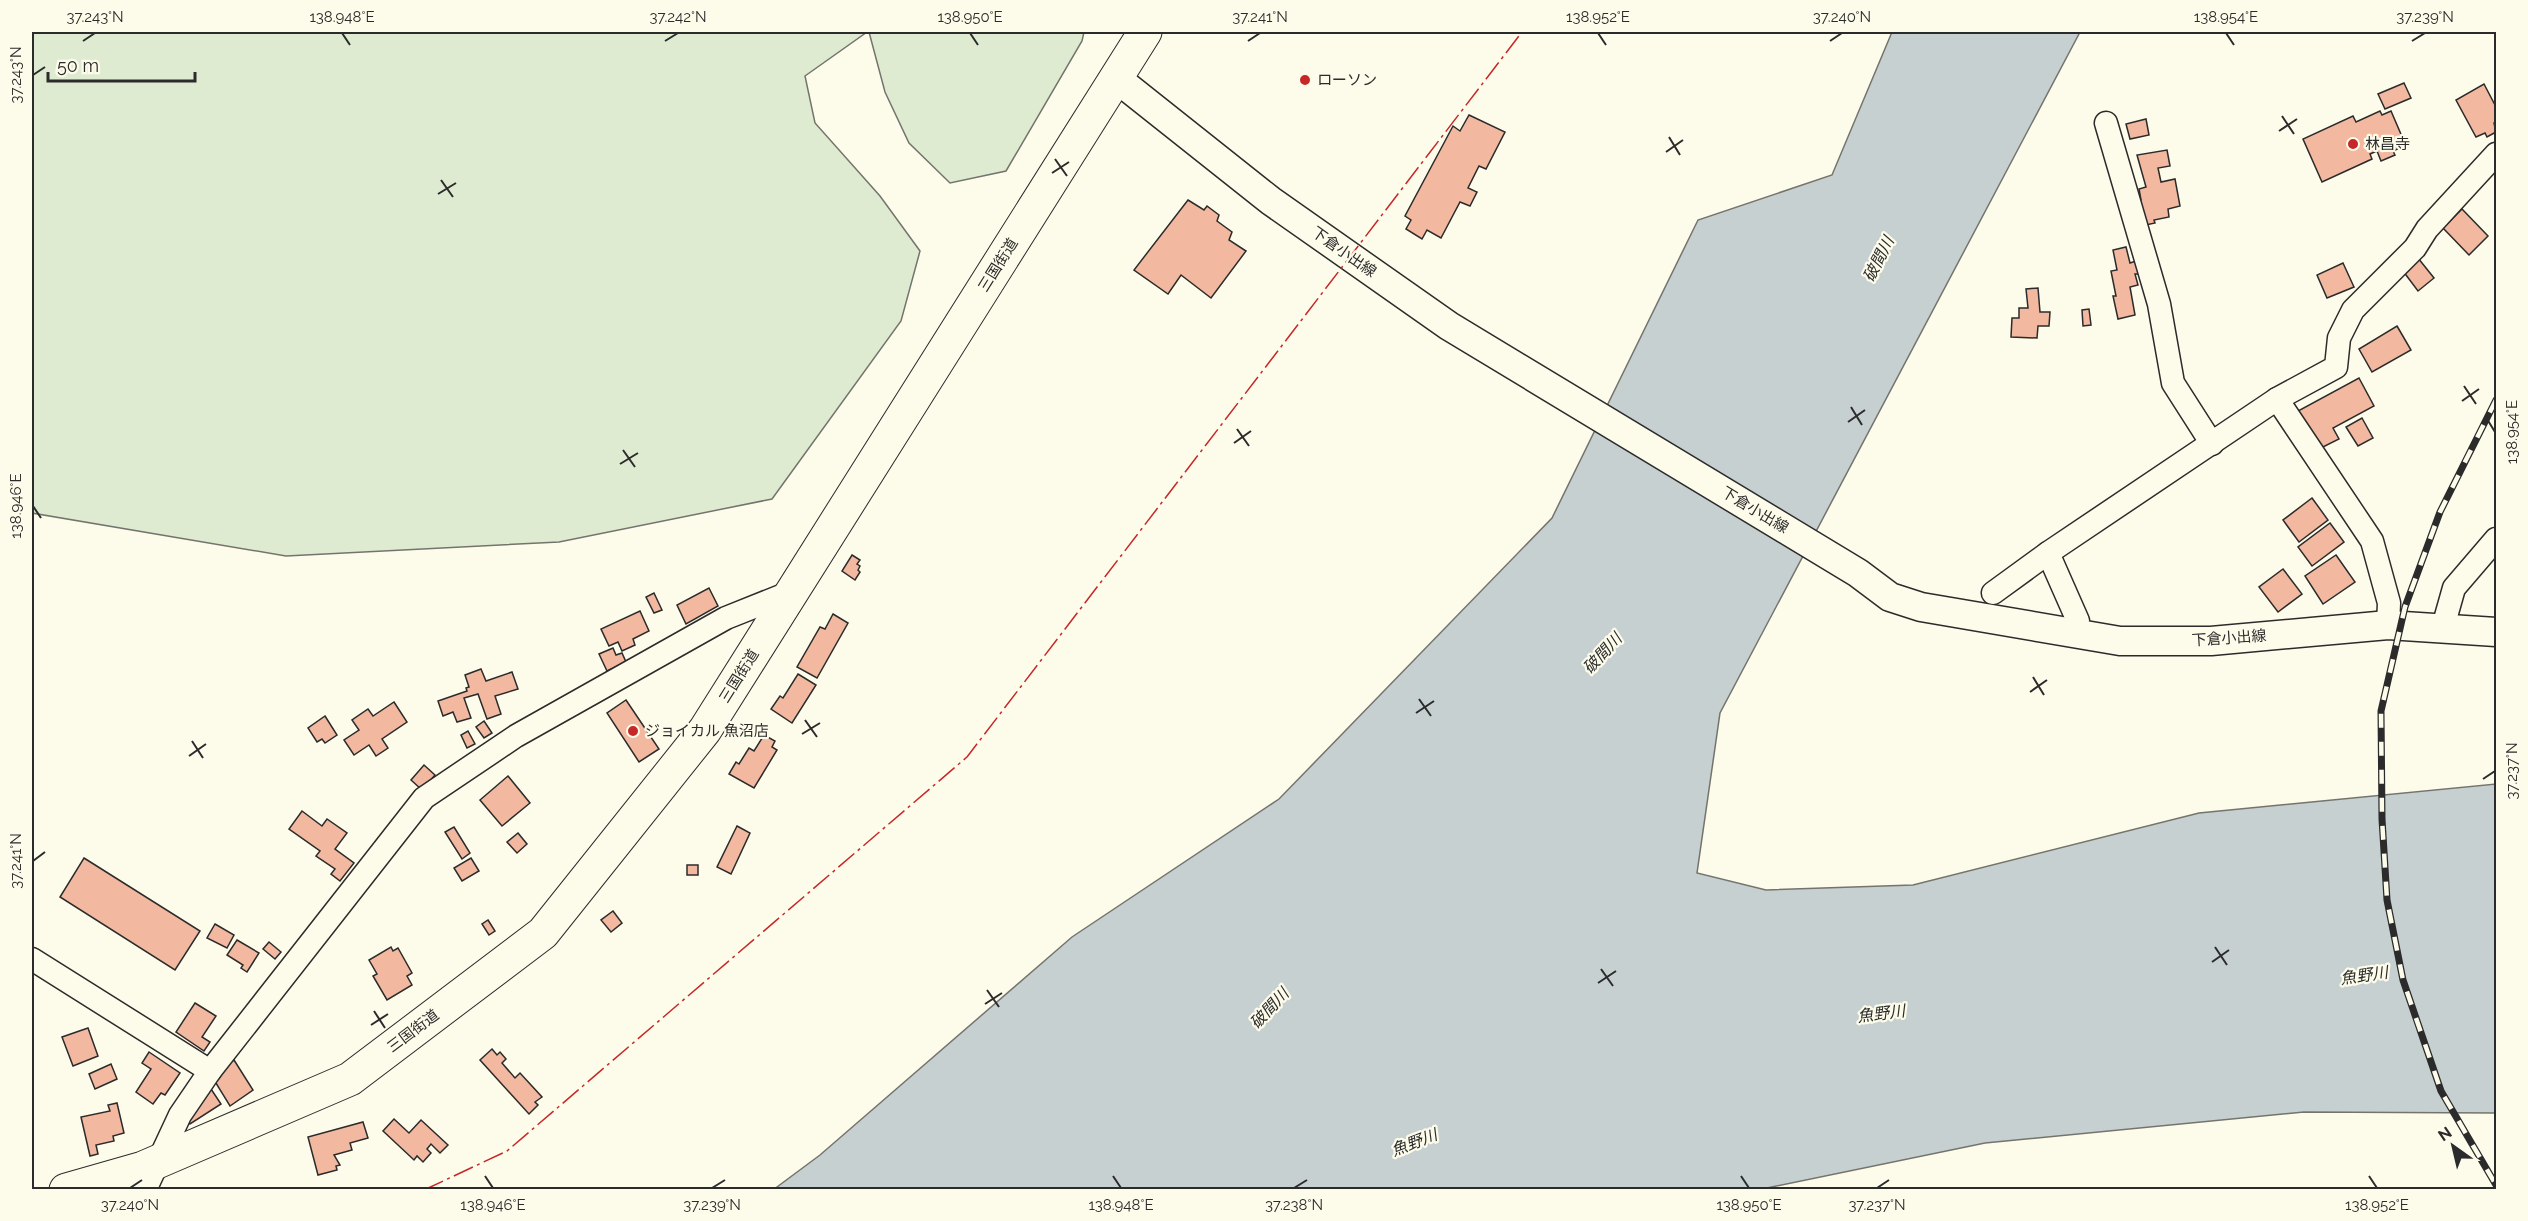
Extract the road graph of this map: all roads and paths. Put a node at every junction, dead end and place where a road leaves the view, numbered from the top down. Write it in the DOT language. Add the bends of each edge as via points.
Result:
graph roads {
  1 [pos="1145,32"];
  2 [pos="1116,78"];
  3 [pos="2106,123"];
  4 [pos="2496,154"];
  5 [pos="2277,399"];
  6 [pos="2212,444"];
  7 [pos="2496,539"];
  8 [pos="2048,553"];
  9 [pos="791,592"];
  10 [pos="1993,593"];
  11 [pos="2388,625"];
  12 [pos="2443,627"];
  13 [pos="2496,632"];
  14 [pos="2075,633"];
  15 [pos="32,959"];
  16 [pos="210,1071"];
  17 [pos="151,1176"];
  18 [pos="66,1190"];
  1 -- 2 [label="highway, 三国街道"];
  2 -- 9 [label="highway, 三国街道"];
  2 -- 14 [label="main road, 下倉小出線" via="1271,201 1463,333 1858,573 1890,597 1921,607"];
  3 -- 6 [label="street" via="2158,304 2173,383"];
  4 -- 5 [label="street" via="2427,229 2415,248 2353,310 2339,338 2336,367"];
  5 -- 6 [label="street"];
  5 -- 11 [label="street" via="2372,541 2390,603"];
  6 -- 8 [label="street"];
  7 -- 12 [label="street" via="2454,588"];
  8 -- 10 [label="street"];
  8 -- 14 [label="street" via="2078,621"];
  9 -- 16 [label="street" via="726,618 516,736 424,798"];
  9 -- 17 [label="highway, 三国街道" via="705,730 543,933 350,1079"];
  11 -- 12 [label="main road, 下倉小出線"];
  11 -- 14 [label="main road, 下倉小出線" via="2211,641 2120,641"];
  12 -- 13 [label="main road, 下倉小出線"];
  15 -- 16 [label="street"];
  16 -- 17 [label="street" via="180,1115"];
  17 -- 18 [label="highway, 三国街道"];
}
